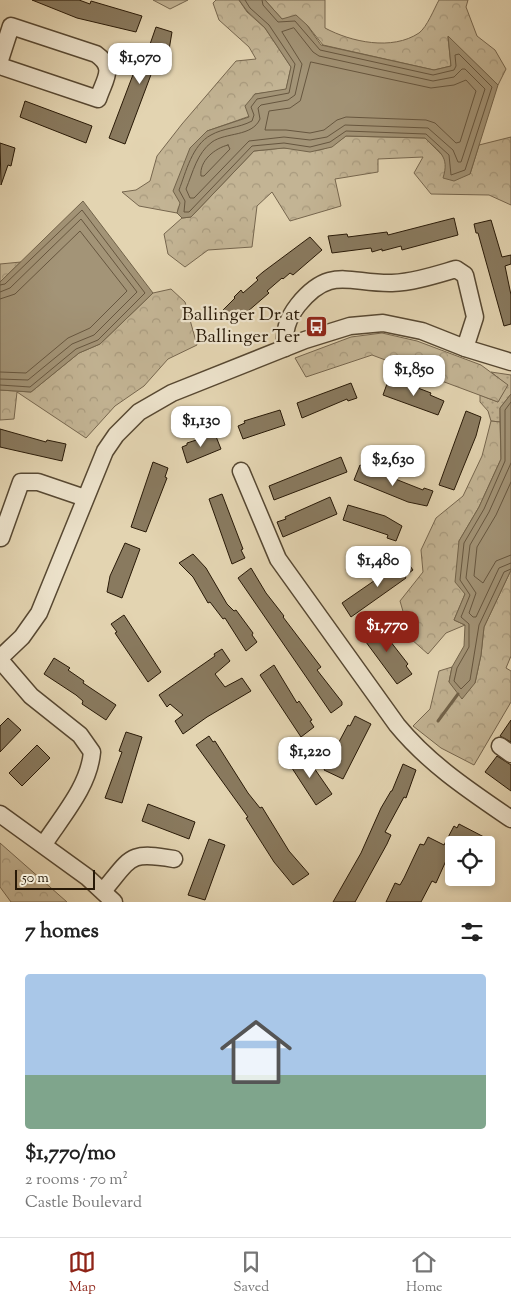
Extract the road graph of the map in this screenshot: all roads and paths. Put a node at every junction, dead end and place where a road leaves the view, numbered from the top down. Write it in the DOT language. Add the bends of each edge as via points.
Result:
graph roads {
  1 [pos="0,60"];
  2 [pos="0,66"];
  3 [pos="285,348"];
  4 [pos="465,348"];
  5 [pos="511,362"];
  6 [pos="241,471"];
  7 [pos="85,498"];
  8 [pos="1,538"];
  9 [pos="0,659"];
  10 [pos="0,814"];
  11 [pos="511,819"];
  12 [pos="44,844"];
  13 [pos="174,859"];
  14 [pos="109,897"];
  1 -- 2 [label="street" via="11,26 96,54 106,61 109,68 98,99"];
  3 -- 4 [label="street" via="350,326 384,324 422,331"];
  3 -- 4 [label="street" via="285,327 293,311 306,294 322,282 400,282 456,270 465,275 475,317"];
  3 -- 7 [label="street" via="172,393 139,412 105,451"];
  4 -- 5 [label="street"];
  6 -- 11 [label="street" via="278,559 398,725 418,750 469,791"];
  7 -- 8 [label="street" via="38,482 21,482"];
  7 -- 9 [label="street" via="39,612 22,637"];
  9 -- 12 [label="street" via="31,696 80,735 92,752 91,766 82,786"];
  10 -- 12 [label="street"];
  12 -- 14 [label="street"];
  13 -- 14 [label="street" via="144,854 131,859"];
}
